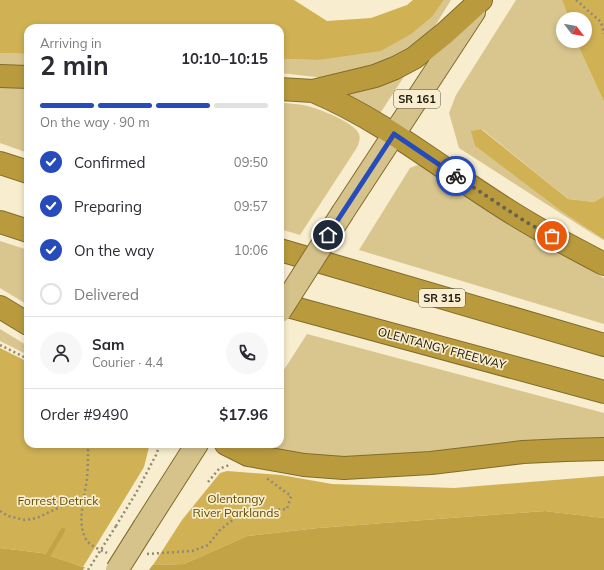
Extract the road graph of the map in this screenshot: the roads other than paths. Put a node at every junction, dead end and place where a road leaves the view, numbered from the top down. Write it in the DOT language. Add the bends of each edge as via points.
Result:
graph roads {
  1 [pos="481,0"];
  2 [pos="0,76"];
  3 [pos="24,77"];
  4 [pos="284,89"];
  5 [pos="313,90"];
  6 [pos="394,134"];
  7 [pos="0,163"];
  8 [pos="24,171"];
  9 [pos="0,222"];
  10 [pos="24,230"];
  11 [pos="284,251"];
  12 [pos="604,264"];
  13 [pos="284,305"];
  14 [pos="284,305"];
  15 [pos="0,307"];
  16 [pos="24,322"];
  17 [pos="604,345"];
  18 [pos="604,392"];
  19 [pos="194,448"];
  20 [pos="234,448"];
  21 [pos="604,450"];
  22 [pos="114,562"];
  1 -- 5 [label="highway" via="445,33 401,65 375,76"];
  1 -- 6 [label="main road, SR 161"];
  2 -- 3 [label="highway"];
  4 -- 5 [label="highway"];
  5 -- 6 [label="highway" via="338,101"];
  6 -- 12 [label="highway" via="526,222"];
  6 -- 13 [label="main road, SR 161, bridge"];
  7 -- 8 [label="highway"];
  9 -- 10 [label="highway"];
  11 -- 17 [label="highway, SR 315"];
  14 -- 18 [label="highway, OLENTANGY FREEWAY"];
  15 -- 16 [label="highway"];
  19 -- 22 [label="main road, bridge" via="144,528"];
  20 -- 21 [label="highway" via="248,455 304,465 344,468 431,463 523,452"];
}
